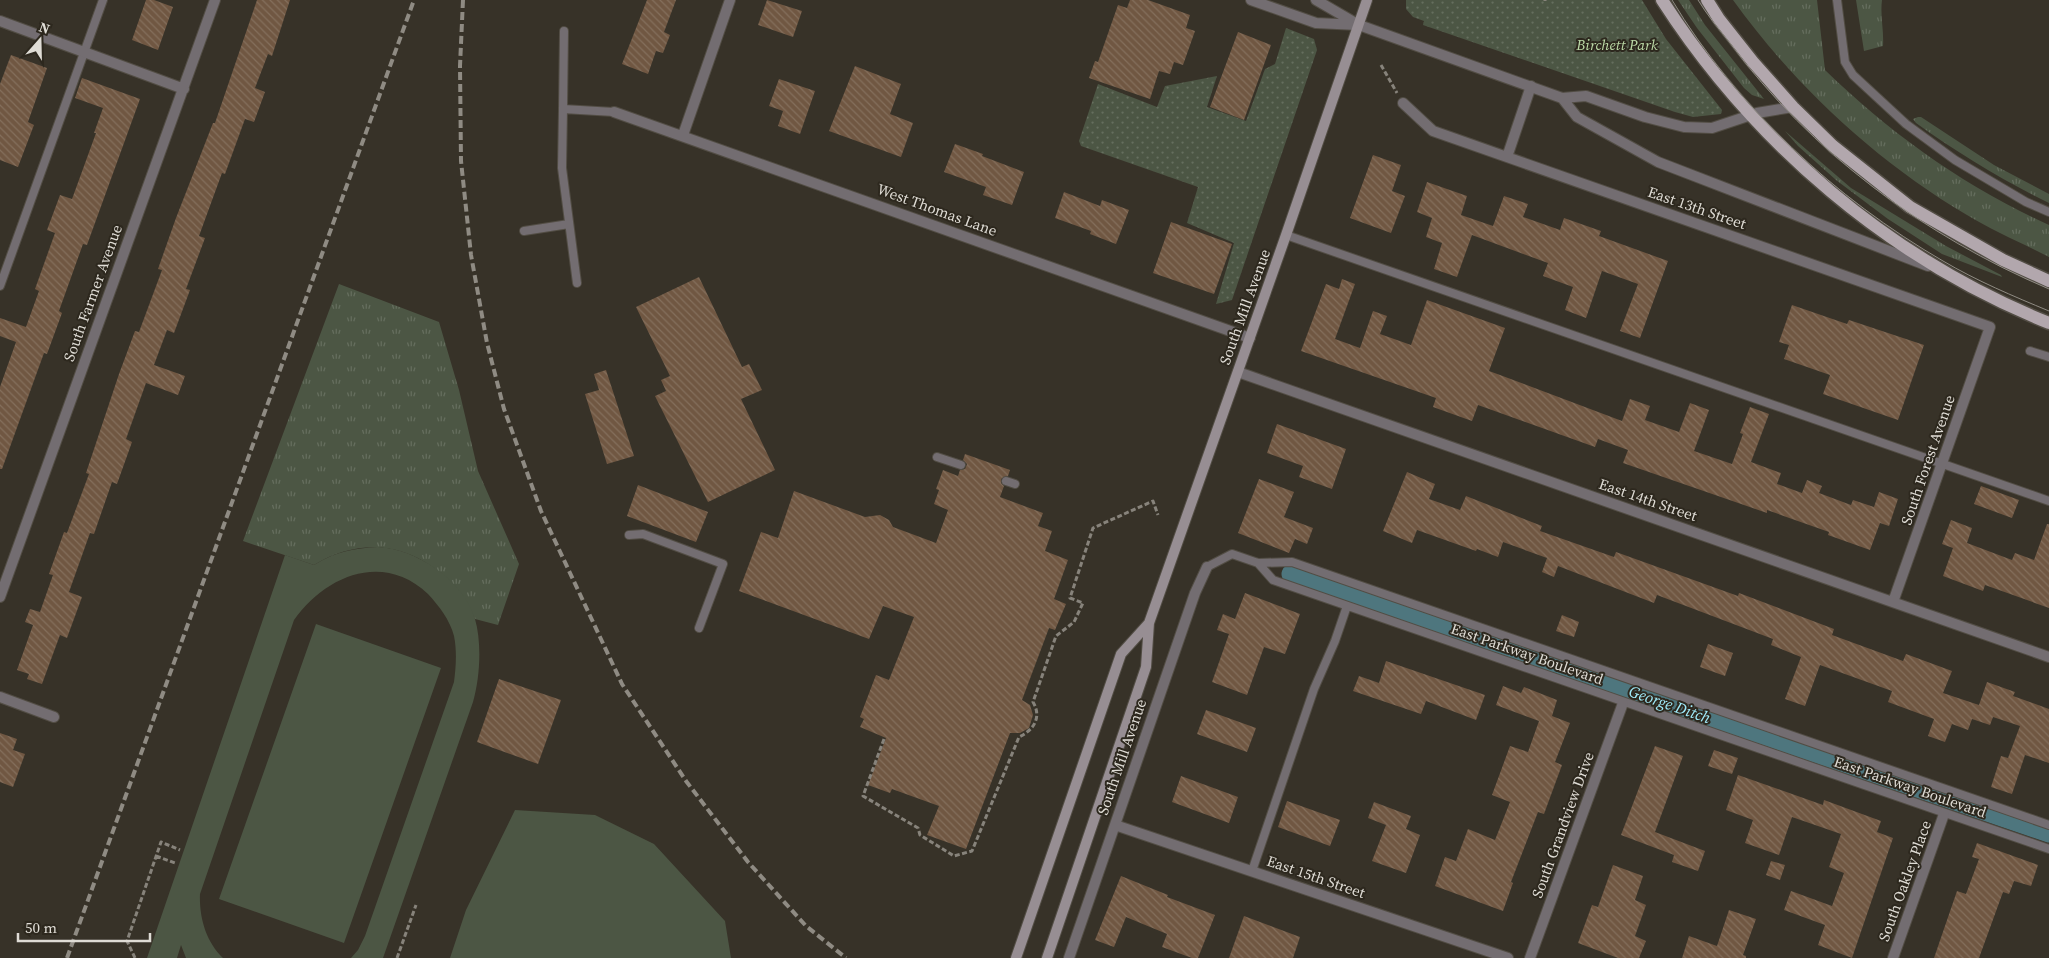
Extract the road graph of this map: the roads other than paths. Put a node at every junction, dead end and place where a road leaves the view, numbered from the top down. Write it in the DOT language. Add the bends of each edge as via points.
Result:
graph roads {
  1 [pos="103,0"];
  2 [pos="215,0"];
  3 [pos="730,0"];
  4 [pos="1251,0"];
  5 [pos="1316,0"];
  6 [pos="1367,0"];
  7 [pos="1662,0"];
  8 [pos="1707,0"];
  9 [pos="1837,0"];
  10 [pos="0,21"];
  11 [pos="1359,25"];
  12 [pos="564,31"];
  13 [pos="84,52"];
  14 [pos="1530,86"];
  15 [pos="184,89"];
  16 [pos="1562,98"];
  17 [pos="1403,103"];
  18 [pos="1793,107"];
  19 [pos="563,109"];
  20 [pos="614,112"];
  21 [pos="1750,115"];
  22 [pos="683,135"];
  23 [pos="1508,157"];
  24 [pos="2049,212"];
  25 [pos="569,224"];
  26 [pos="524,231"];
  27 [pos="1286,235"];
  28 [pos="1937,269"];
  29 [pos="2049,280"];
  30 [pos="577,282"];
  31 [pos="0,286"];
  32 [pos="2049,324"];
  33 [pos="1990,327"];
  34 [pos="1250,338"];
  35 [pos="2030,351"];
  36 [pos="2049,357"];
  37 [pos="1238,372"];
  38 [pos="937,456"];
  39 [pos="1942,464"];
  40 [pos="961,465"];
  41 [pos="1006,481"];
  42 [pos="1014,484"];
  43 [pos="2049,500"];
  44 [pos="629,535"];
  45 [pos="1258,563"];
  46 [pos="1207,567"];
  47 [pos="0,597"];
  48 [pos="1893,602"];
  49 [pos="1347,606"];
  50 [pos="1149,623"];
  51 [pos="699,628"];
  52 [pos="2049,657"];
  53 [pos="0,697"];
  54 [pos="1623,702"];
  55 [pos="54,717"];
  56 [pos="1944,814"];
  57 [pos="1115,825"];
  58 [pos="2049,825"];
  59 [pos="2049,849"];
  60 [pos="1252,871"];
  61 [pos="1016,958"];
  62 [pos="1047,958"];
  63 [pos="1069,958"];
  64 [pos="1508,958"];
  65 [pos="1530,958"];
  66 [pos="1893,958"];
  1 -- 13 [label="lane"];
  2 -- 15 [label="street, South Farmer Avenue"];
  3 -- 22 [label="street"];
  4 -- 11 [label="street" via="1316,23"];
  5 -- 11 [label="street"];
  6 -- 11 [label="main road, South Mill Avenue"];
  7 -- 21 [label="main road" via="1682,31"];
  8 -- 18 [label="main road" via="1753,62"];
  9 -- 24 [label="lane" via="1845,62 1853,75 1906,124 1955,160"];
  10 -- 13 [label="street"];
  11 -- 14 [label="street"];
  11 -- 27 [label="main road, South Mill Avenue"];
  12 -- 19 [label="lane"];
  13 -- 15 [label="street"];
  13 -- 31 [label="lane"];
  14 -- 16 [label="street"];
  14 -- 23 [label="street"];
  15 -- 47 [label="street, South Farmer Avenue"];
  16 -- 21 [label="street" via="1586,96 1644,117 1684,127 1712,128"];
  16 -- 28 [label="street, East 13th Street" via="1577,117 1658,162"];
  17 -- 23 [label="street, East 13th Street" via="1433,131"];
  18 -- 21 [label="street"];
  18 -- 29 [label="main road" via="1833,146 1910,207 2003,260"];
  19 -- 20 [label="lane"];
  19 -- 25 [label="lane" via="562,168"];
  20 -- 22 [label="street, West Thomas Lane"];
  21 -- 28 [label="main road" via="1786,153 1841,202"];
  22 -- 34 [label="street, West Thomas Lane"];
  23 -- 33 [label="street, East 13th Street"];
  25 -- 26 [label="lane"];
  25 -- 30 [label="lane"];
  27 -- 34 [label="main road, South Mill Avenue"];
  27 -- 39 [label="lane"];
  28 -- 32 [label="main road" via="2012,309"];
  33 -- 39 [label="street, South Forest Avenue"];
  34 -- 37 [label="main road, South Mill Avenue"];
  35 -- 36 [label="lane"];
  37 -- 48 [label="street, East 14th Street"];
  37 -- 50 [label="main road, South Mill Avenue"];
  38 -- 40 [label="lane"];
  39 -- 43 [label="lane"];
  39 -- 48 [label="street, South Forest Avenue"];
  41 -- 42 [label="lane"];
  44 -- 51 [label="lane" via="643,534 722,564"];
  45 -- 46 [label="lane, East Parkway Boulevard" via="1232,554"];
  45 -- 49 [label="lane, East Parkway Boulevard" via="1273,580"];
  45 -- 58 [label="lane, East Parkway Boulevard" via="1292,562"];
  46 -- 57 [label="street, South Mill Avenue" via="1195,593"];
  48 -- 52 [label="street, East 14th Street"];
  49 -- 54 [label="lane, East Parkway Boulevard"];
  49 -- 60 [label="lane" via="1314,689"];
  50 -- 61 [label="main road, South Mill Avenue" via="1121,654"];
  50 -- 62 [label="main road, South Mill Avenue" via="1146,667"];
  53 -- 55 [label="street"];
  54 -- 56 [label="lane, East Parkway Boulevard"];
  54 -- 65 [label="street, South Grandview Drive"];
  56 -- 59 [label="lane, East Parkway Boulevard"];
  56 -- 66 [label="street, South Oakley Place"];
  57 -- 60 [label="street, East 15th Street"];
  57 -- 63 [label="street, South Mill Avenue"];
  60 -- 64 [label="street, East 15th Street"];
}
